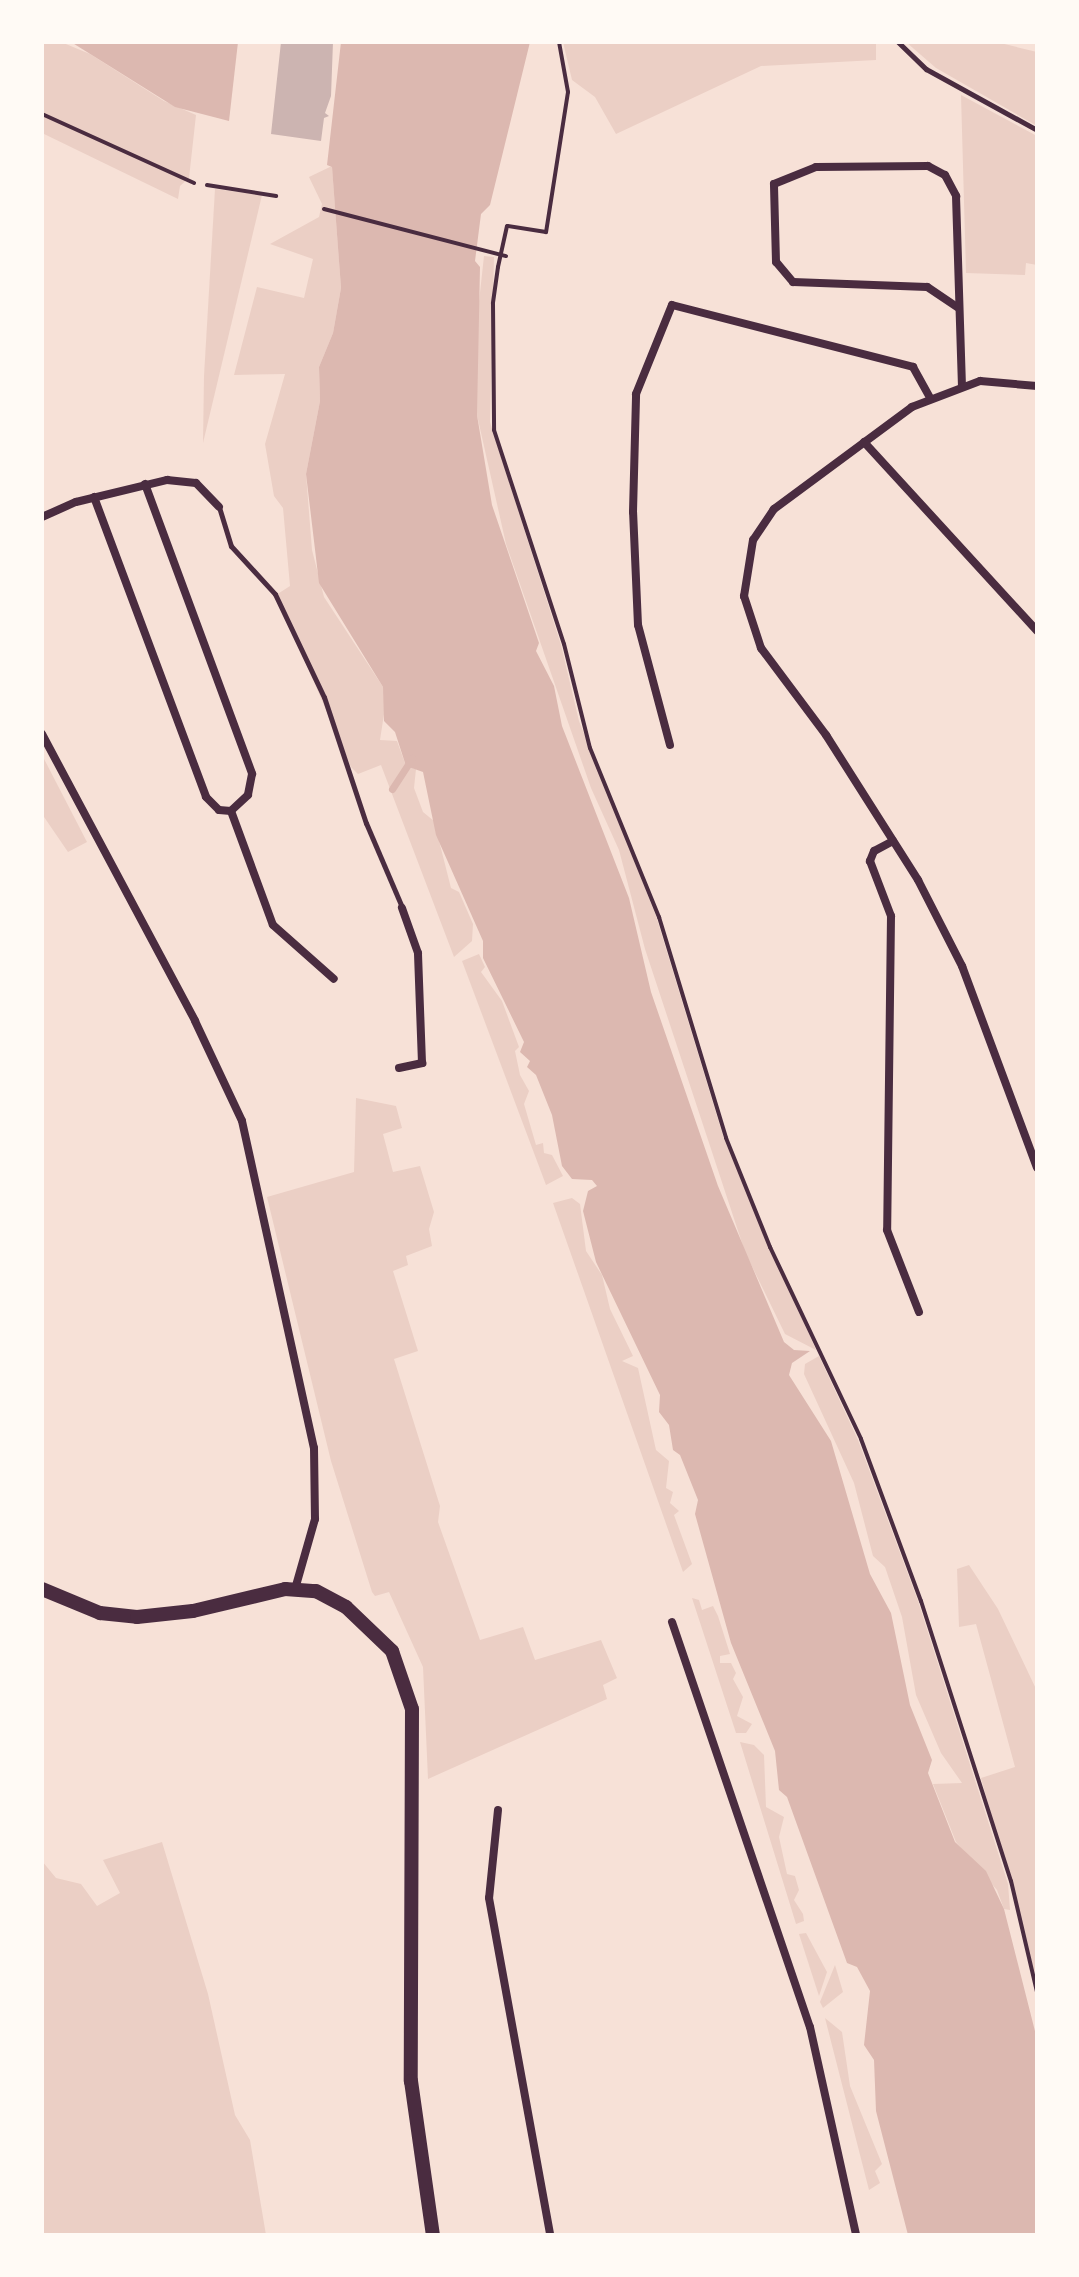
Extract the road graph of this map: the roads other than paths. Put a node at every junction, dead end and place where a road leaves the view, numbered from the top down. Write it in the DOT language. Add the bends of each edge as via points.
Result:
graph roads {
  1 [pos="898,42"];
  2 [pos="1037,130"];
  3 [pos="957,307"];
  4 [pos="962,386"];
  5 [pos="1037,386"];
  6 [pos="930,398"];
  7 [pos="864,442"];
  8 [pos="145,484"];
  9 [pos="94,497"];
  10 [pos="219,507"];
  11 [pos="42,517"];
  12 [pos="1037,631"];
  13 [pos="42,734"];
  14 [pos="670,745"];
  15 [pos="231,811"];
  16 [pos="893,841"];
  17 [pos="402,908"];
  18 [pos="334,979"];
  19 [pos="399,1068"];
  20 [pos="1037,1168"];
  21 [pos="919,1312"];
  22 [pos="42,1589"];
  23 [pos="295,1589"];
  24 [pos="672,1622"];
  25 [pos="498,1810"];
  26 [pos="433,2235"];
  27 [pos="550,2235"];
  28 [pos="856,2235"];
  1 -- 2 [label="lane" via="926,69"];
  3 -- 3 [label="street" via="927,287 793,282 776,262 774,184 816,167 938,170 956,196"];
  3 -- 4 [label="street"];
  4 -- 5 [label="street" via="980,381"];
  4 -- 6 [label="street"];
  6 -- 7 [label="street"];
  6 -- 14 [label="street" via="913,367 672,305 636,394 633,512 638,625"];
  7 -- 12 [label="street"];
  7 -- 16 [label="street" via="787,497 762,524 746,563 744,596 761,648"];
  8 -- 9 [label="street"];
  8 -- 10 [label="street" via="196,483"];
  8 -- 15 [label="street" via="252,774 248,795"];
  9 -- 11 [label="street"];
  9 -- 15 [label="street" via="206,797 219,810"];
  10 -- 17 [label="lane" via="231,546 275,594 315,677"];
  13 -- 23 [label="street" via="202,1034 242,1121 314,1448 315,1519"];
  15 -- 18 [label="street" via="273,925"];
  16 -- 20 [label="street" via="962,966"];
  16 -- 21 [label="street" via="874,851 870,861 891,916 887,1230"];
  17 -- 19 [label="street" via="418,953 422,1063"];
  22 -- 23 [label="street" via="100,1613 137,1617"];
  23 -- 26 [label="street" via="330,1597 375,1631 398,1661 409,1695 411,2081"];
  24 -- 28 [label="street" via="810,2027"];
  25 -- 27 [label="street" via="489,1898"];
}
